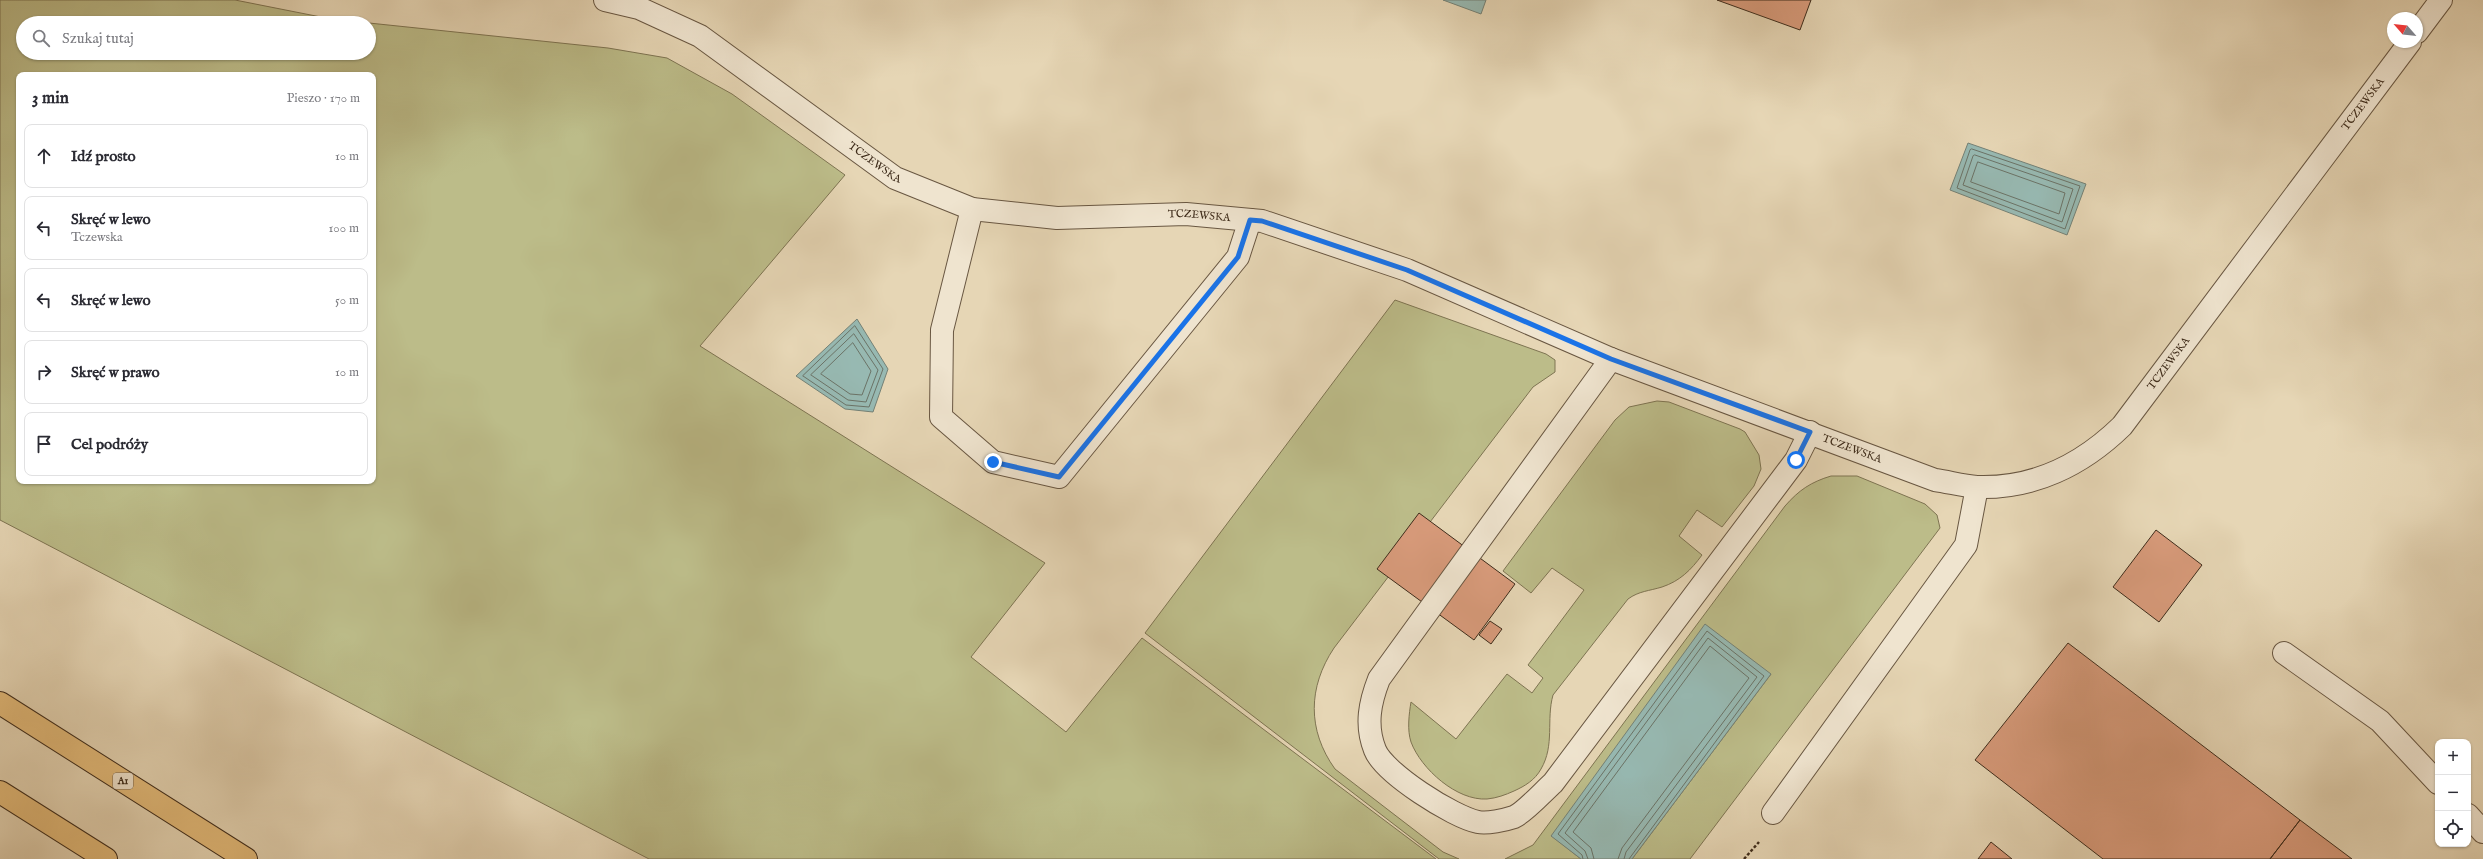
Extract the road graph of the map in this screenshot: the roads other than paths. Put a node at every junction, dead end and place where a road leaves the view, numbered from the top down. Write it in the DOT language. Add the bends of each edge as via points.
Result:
graph roads {
  1 [pos="605,0"];
  2 [pos="2441,0"];
  3 [pos="2423,24"];
  4 [pos="2406,48"];
  5 [pos="972,209"];
  6 [pos="1250,220"];
  7 [pos="1611,359"];
  8 [pos="1810,432"];
  9 [pos="1977,487"];
  10 [pos="2284,653"];
  11 [pos="0,703"];
  12 [pos="2435,780"];
  13 [pos="0,792"];
  14 [pos="1773,813"];
  15 [pos="2471,819"];
  16 [pos="2483,832"];
  17 [pos="106,859"];
  18 [pos="246,859"];
  1 -- 5 [label="street, TCZEWSKA" via="639,8 700,36 895,178"];
  2 -- 3 [label="street"];
  4 -- 9 [label="street, TCZEWSKA" via="2122,426 2103,445 2069,466 2016,485"];
  5 -- 6 [label="street, TCZEWSKA" via="1058,218 1186,214"];
  5 -- 6 [label="street" via="942,330 941,417 993,462 1059,477 1238,257"];
  6 -- 7 [label="street, TCZEWSKA" via="1262,221 1407,270"];
  7 -- 8 [label="street, TCZEWSKA"];
  7 -- 8 [label="street" via="1379,679 1369,703 1375,750 1387,768 1454,814 1479,822 1515,817 1553,783 1796,460"];
  8 -- 9 [label="street, TCZEWSKA" via="1935,480"];
  9 -- 14 [label="street" via="1966,545"];
  10 -- 12 [label="street" via="2380,721"];
  11 -- 18 [label="highway, A1"];
  13 -- 17 [label="highway"];
  15 -- 16 [label="street"];
}
